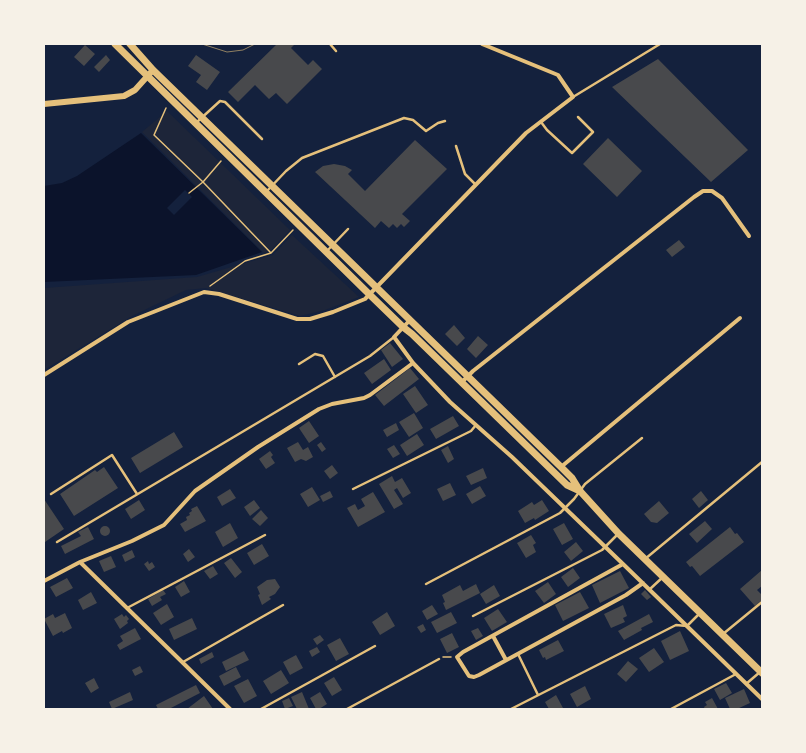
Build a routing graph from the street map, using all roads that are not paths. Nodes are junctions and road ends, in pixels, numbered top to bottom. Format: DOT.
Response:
graph roads {
  1 [pos="115,44"];
  2 [pos="130,44"];
  3 [pos="330,44"];
  4 [pos="482,44"];
  5 [pos="660,44"];
  6 [pos="336,51"];
  7 [pos="151,73"];
  8 [pos="573,97"];
  9 [pos="44,104"];
  10 [pos="578,116"];
  11 [pos="202,117"];
  12 [pos="445,121"];
  13 [pos="541,121"];
  14 [pos="195,124"];
  15 [pos="262,139"];
  16 [pos="456,146"];
  17 [pos="476,184"];
  18 [pos="272,186"];
  19 [pos="265,193"];
  20 [pos="348,229"];
  21 [pos="749,236"];
  22 [pos="333,245"];
  23 [pos="326,252"];
  24 [pos="376,287"];
  25 [pos="369,294"];
  26 [pos="740,318"];
  27 [pos="410,320"];
  28 [pos="403,327"];
  29 [pos="394,337"];
  30 [pos="413,363"];
  31 [pos="299,364"];
  32 [pos="44,376"];
  33 [pos="468,376"];
  34 [pos="335,377"];
  35 [pos="462,382"];
  36 [pos="477,425"];
  37 [pos="642,438"];
  38 [pos="762,462"];
  39 [pos="561,467"];
  40 [pos="352,489"];
  41 [pos="580,491"];
  42 [pos="51,494"];
  43 [pos="137,494"];
  44 [pos="564,509"];
  45 [pos="619,534"];
  46 [pos="265,535"];
  47 [pos="56,542"];
  48 [pos="606,547"];
  49 [pos="645,560"];
  50 [pos="80,562"];
  51 [pos="623,564"];
  52 [pos="44,575"];
  53 [pos="663,577"];
  54 [pos="45,581"];
  55 [pos="643,583"];
  56 [pos="426,584"];
  57 [pos="650,589"];
  58 [pos="762,602"];
  59 [pos="283,605"];
  60 [pos="127,608"];
  61 [pos="700,613"];
  62 [pos="473,616"];
  63 [pos="686,626"];
  64 [pos="722,635"];
  65 [pos="493,636"];
  66 [pos="376,646"];
  67 [pos="518,654"];
  68 [pos="439,659"];
  69 [pos="506,660"];
  70 [pos="182,662"];
  71 [pos="761,672"];
  72 [pos="736,674"];
  73 [pos="746,684"];
  74 [pos="538,695"];
  75 [pos="762,699"];
  76 [pos="230,709"];
  77 [pos="261,709"];
  78 [pos="347,709"];
  79 [pos="511,709"];
  80 [pos="671,709"];
  1 -- 7 [label="main road"];
  2 -- 7 [label="main road"];
  3 -- 6 [label="lane"];
  4 -- 8 [label="street"];
  5 -- 8 [label="lane"];
  7 -- 9 [label="street"];
  7 -- 11 [label="main road"];
  7 -- 14 [label="main road"];
  8 -- 13 [label="street"];
  10 -- 13 [label="lane"];
  11 -- 14 [label="lane"];
  11 -- 15 [label="lane"];
  11 -- 18 [label="main road"];
  12 -- 18 [label="lane"];
  13 -- 17 [label="street"];
  14 -- 19 [label="main road"];
  16 -- 17 [label="lane"];
  17 -- 24 [label="street"];
  18 -- 19 [label="lane"];
  18 -- 22 [label="main road"];
  19 -- 23 [label="main road"];
  20 -- 22 [label="lane"];
  21 -- 33 [label="street"];
  22 -- 23 [label="lane"];
  22 -- 24 [label="main road"];
  23 -- 25 [label="main road"];
  24 -- 25 [label="street"];
  24 -- 27 [label="main road"];
  25 -- 28 [label="main road"];
  25 -- 32 [label="street"];
  26 -- 39 [label="street"];
  27 -- 28 [label="street"];
  27 -- 33 [label="main road"];
  28 -- 29 [label="street"];
  28 -- 35 [label="main road"];
  29 -- 30 [label="street"];
  29 -- 34 [label="lane"];
  30 -- 36 [label="street"];
  30 -- 50 [label="street"];
  31 -- 34 [label="lane"];
  33 -- 35 [label="street"];
  33 -- 39 [label="main road"];
  34 -- 43 [label="lane"];
  35 -- 41 [label="main road"];
  36 -- 40 [label="lane"];
  36 -- 44 [label="street"];
  37 -- 41 [label="lane"];
  38 -- 49 [label="lane"];
  39 -- 41 [label="main road"];
  41 -- 44 [label="lane"];
  41 -- 45 [label="main road"];
  42 -- 43 [label="lane"];
  43 -- 47 [label="lane"];
  44 -- 48 [label="street"];
  44 -- 56 [label="lane"];
  45 -- 48 [label="lane"];
  45 -- 49 [label="main road"];
  46 -- 60 [label="lane"];
  48 -- 51 [label="street"];
  48 -- 62 [label="lane"];
  49 -- 53 [label="main road"];
  50 -- 54 [label="street"];
  50 -- 60 [label="street"];
  51 -- 55 [label="street"];
  51 -- 65 [label="street"];
  52 -- 54 [label="street"];
  53 -- 57 [label="lane"];
  53 -- 61 [label="main road"];
  55 -- 57 [label="street"];
  55 -- 67 [label="street"];
  57 -- 63 [label="street"];
  58 -- 64 [label="lane"];
  59 -- 70 [label="lane"];
  60 -- 70 [label="street"];
  61 -- 63 [label="lane"];
  61 -- 64 [label="main road"];
  63 -- 72 [label="street"];
  63 -- 74 [label="lane"];
  64 -- 71 [label="main road"];
  65 -- 69 [label="street"];
  65 -- 69 [label="street"];
  66 -- 77 [label="lane"];
  67 -- 69 [label="street"];
  67 -- 74 [label="lane"];
  68 -- 78 [label="lane"];
  70 -- 76 [label="street"];
  71 -- 73 [label="lane"];
  72 -- 73 [label="street"];
  72 -- 80 [label="lane"];
  73 -- 75 [label="street"];
  74 -- 79 [label="lane"];
}
